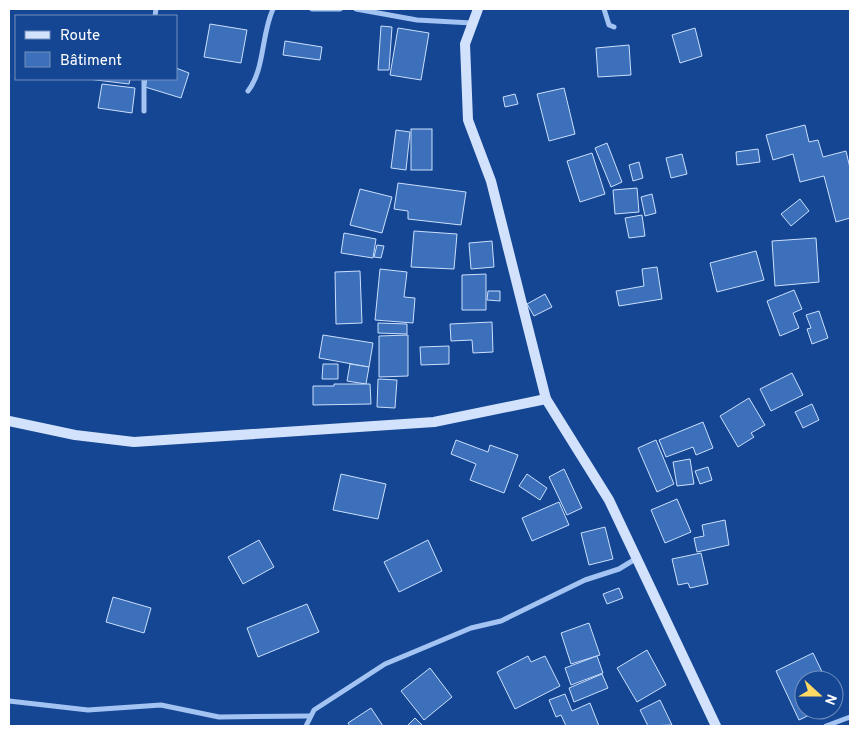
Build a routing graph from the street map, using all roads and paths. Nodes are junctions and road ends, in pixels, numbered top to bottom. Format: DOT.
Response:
graph roads {
  1 [pos="273,9"];
  2 [pos="312,9"];
  3 [pos="340,9"];
  4 [pos="356,9"];
  5 [pos="478,9"];
  6 [pos="604,9"];
  7 [pos="473,23"];
  8 [pos="614,27"];
  9 [pos="144,80"];
  10 [pos="248,91"];
  11 [pos="144,111"];
  12 [pos="546,399"];
  13 [pos="9,421"];
  14 [pos="638,558"];
  15 [pos="9,701"];
  16 [pos="310,716"];
  17 [pos="850,718"];
  18 [pos="306,726"];
  19 [pos="716,726"];
  20 [pos="826,726"];
  1 -- 10 [label="street"];
  2 -- 3 [label="street"];
  4 -- 7 [label="street"];
  5 -- 7 [label="street"];
  6 -- 8 [label="street"];
  7 -- 12 [label="street"];
  9 -- 11 [label="street"];
  12 -- 13 [label="street"];
  12 -- 14 [label="street"];
  14 -- 16 [label="street"];
  14 -- 19 [label="street"];
  15 -- 16 [label="street"];
  16 -- 18 [label="street"];
  17 -- 20 [label="street"];
}
